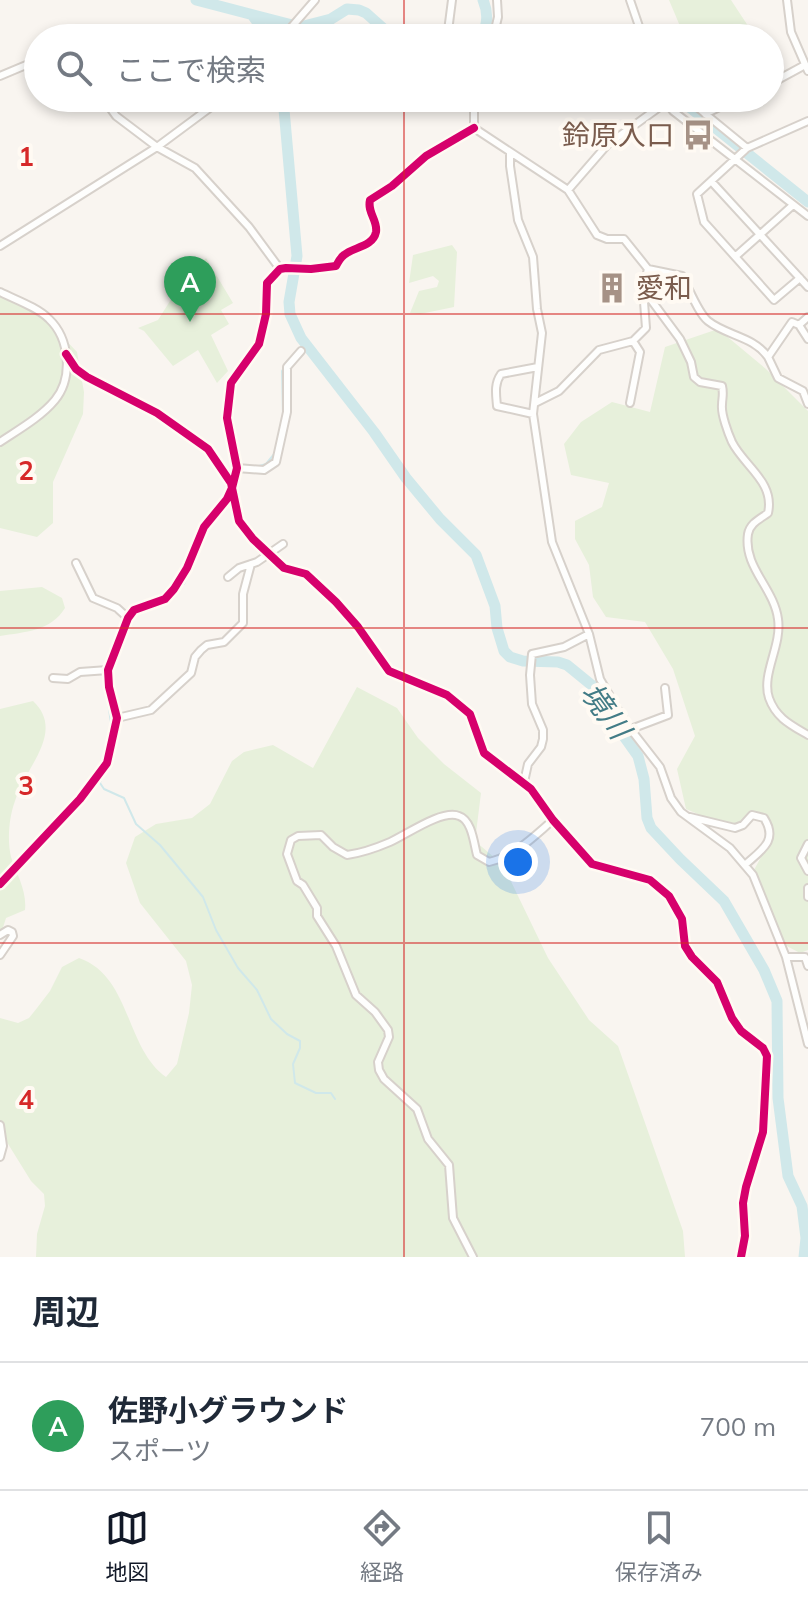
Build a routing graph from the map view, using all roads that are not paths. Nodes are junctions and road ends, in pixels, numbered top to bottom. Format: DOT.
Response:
graph roads {
  1 [pos="315,0"];
  2 [pos="452,0"];
  3 [pos="497,0"];
  4 [pos="630,0"];
  5 [pos="787,0"];
  6 [pos="294,24"];
  7 [pos="449,24"];
  8 [pos="496,24"];
  9 [pos="638,24"];
  10 [pos="24,66"];
  11 [pos="806,68"];
  12 [pos="0,76"];
  13 [pos="784,78"];
  14 [pos="113,112"];
  15 [pos="204,112"];
  16 [pos="474,112"];
  17 [pos="649,112"];
  18 [pos="682,112"];
  19 [pos="703,112"];
  20 [pos="709,112"];
  21 [pos="705,114"];
  22 [pos="808,121"];
  23 [pos="474,128"];
  24 [pos="157,147"];
  25 [pos="510,152"];
  26 [pos="742,153"];
  27 [pos="711,181"];
  28 [pos="568,190"];
  29 [pos="793,205"];
  30 [pos="808,216"];
  31 [pos="760,233"];
  32 [pos="0,246"];
  33 [pos="736,256"];
  34 [pos="283,268"];
  35 [pos="648,269"];
  36 [pos="800,278"];
  37 [pos="808,287"];
  38 [pos="643,289"];
  39 [pos="0,292"];
  40 [pos="808,317"];
  41 [pos="799,325"];
  42 [pos="808,339"];
  43 [pos="633,341"];
  44 [pos="301,351"];
  45 [pos="66,354"];
  46 [pos="768,357"];
  47 [pos="538,367"];
  48 [pos="535,403"];
  49 [pos="630,403"];
  50 [pos="808,404"];
  51 [pos="533,414"];
  52 [pos="0,442"];
  53 [pos="237,468"];
  54 [pos="232,488"];
  55 [pos="283,544"];
  56 [pos="269,553"];
  57 [pos="76,563"];
  58 [pos="251,564"];
  59 [pos="228,577"];
  60 [pos="126,617"];
  61 [pos="589,634"];
  62 [pos="105,670"];
  63 [pos="53,678"];
  64 [pos="665,688"];
  65 [pos="117,718"];
  66 [pos="631,729"];
  67 [pos="808,735"];
  68 [pos="524,782"];
  69 [pos="687,816"];
  70 [pos="553,820"];
  71 [pos="808,844"];
  72 [pos="746,864"];
  73 [pos="808,871"];
  74 [pos="0,884"];
  75 [pos="808,888"];
  76 [pos="808,897"];
  77 [pos="0,935"];
  78 [pos="0,955"];
  79 [pos="786,957"];
  80 [pos="808,966"];
  81 [pos="799,1002"];
  82 [pos="808,1007"];
  83 [pos="808,1044"];
  84 [pos="0,1125"];
  85 [pos="0,1157"];
  86 [pos="473,1257"];
  87 [pos="741,1257"];
  1 -- 6 [label="street"];
  2 -- 7 [label="street"];
  3 -- 8 [label="street"];
  4 -- 9 [label="street"];
  5 -- 11 [label="street"];
  10 -- 12 [label="street"];
  11 -- 13 [label="street"];
  14 -- 24 [label="street"];
  15 -- 24 [label="street"];
  16 -- 23 [label="street"];
  17 -- 28 [label="street"];
  18 -- 26 [label="street"];
  19 -- 21 [label="street"];
  20 -- 21 [label="street"];
  21 -- 26 [label="street"];
  22 -- 26 [label="street"];
  23 -- 25 [label="street"];
  23 -- 34 [label="street"];
  24 -- 32 [label="street"];
  24 -- 34 [label="street"];
  25 -- 28 [label="street"];
  25 -- 47 [label="street"];
  26 -- 27 [label="street"];
  26 -- 29 [label="street"];
  27 -- 31 [label="street"];
  27 -- 33 [label="street"];
  28 -- 35 [label="street"];
  29 -- 30 [label="street"];
  29 -- 31 [label="street"];
  31 -- 33 [label="street"];
  31 -- 36 [label="street"];
  33 -- 36 [label="street"];
  34 -- 53 [label="street"];
  35 -- 38 [label="street"];
  35 -- 46 [label="street"];
  36 -- 37 [label="street"];
  38 -- 43 [label="street"];
  38 -- 67 [label="street"];
  39 -- 45 [label="street"];
  40 -- 41 [label="street"];
  41 -- 42 [label="street"];
  41 -- 46 [label="street"];
  43 -- 48 [label="street"];
  43 -- 49 [label="street"];
  44 -- 53 [label="street"];
  45 -- 52 [label="street"];
  45 -- 54 [label="street"];
  46 -- 50 [label="street"];
  47 -- 48 [label="street"];
  47 -- 51 [label="street"];
  48 -- 51 [label="street"];
  51 -- 61 [label="street"];
  53 -- 54 [label="street"];
  54 -- 56 [label="street"];
  54 -- 60 [label="street"];
  55 -- 56 [label="street"];
  56 -- 58 [label="street"];
  56 -- 68 [label="street"];
  57 -- 60 [label="street"];
  58 -- 59 [label="street"];
  58 -- 65 [label="street"];
  60 -- 62 [label="street"];
  61 -- 66 [label="street"];
  61 -- 68 [label="street"];
  62 -- 63 [label="street"];
  62 -- 65 [label="street"];
  64 -- 66 [label="street"];
  65 -- 74 [label="street"];
  66 -- 69 [label="street"];
  68 -- 70 [label="street"];
  69 -- 72 [label="street"];
  69 -- 72 [label="street"];
  70 -- 86 [label="street"];
  70 -- 87 [label="street"];
  71 -- 73 [label="street"];
  72 -- 79 [label="street"];
  75 -- 76 [label="street"];
  77 -- 78 [label="street"];
  79 -- 80 [label="street"];
  79 -- 81 [label="street"];
  81 -- 82 [label="street"];
  81 -- 83 [label="street"];
  84 -- 85 [label="street"];
}
